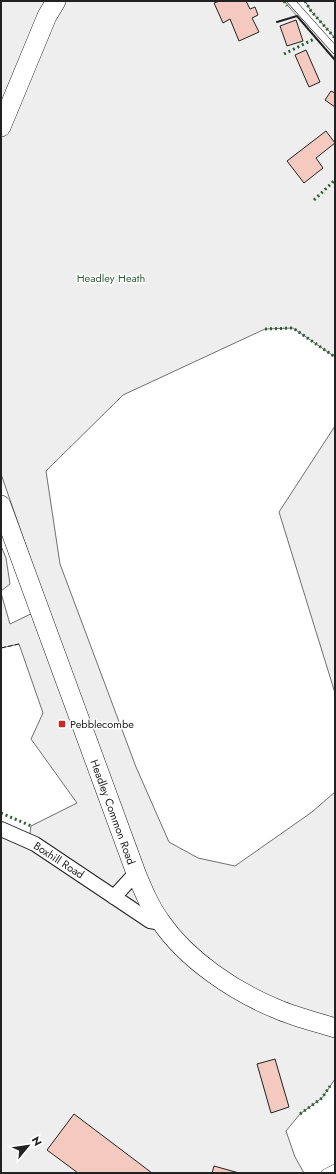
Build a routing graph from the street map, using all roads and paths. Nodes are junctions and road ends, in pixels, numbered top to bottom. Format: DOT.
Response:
graph roads {
  1 [pos="56,1"];
  2 [pos="291,1"];
  3 [pos="335,50"];
  4 [pos="1,127"];
  5 [pos="1,505"];
  6 [pos="1,829"];
  7 [pos="136,873"];
  8 [pos="114,897"];
  9 [pos="162,923"];
  10 [pos="335,1028"];
  11 [pos="335,1168"];
  12 [pos="325,1173"];
  1 -- 4 [label="main road"];
  2 -- 3 [label="lane"];
  5 -- 7 [label="main road, Headley Common Road"];
  6 -- 8 [label="street, Boxhill Road"];
  7 -- 8 [label="street"];
  7 -- 9 [label="main road, Headley Common Road"];
  8 -- 9 [label="street, Boxhill Road"];
  9 -- 10 [label="main road, Headley Common Road"];
  11 -- 12 [label="lane"];
}
